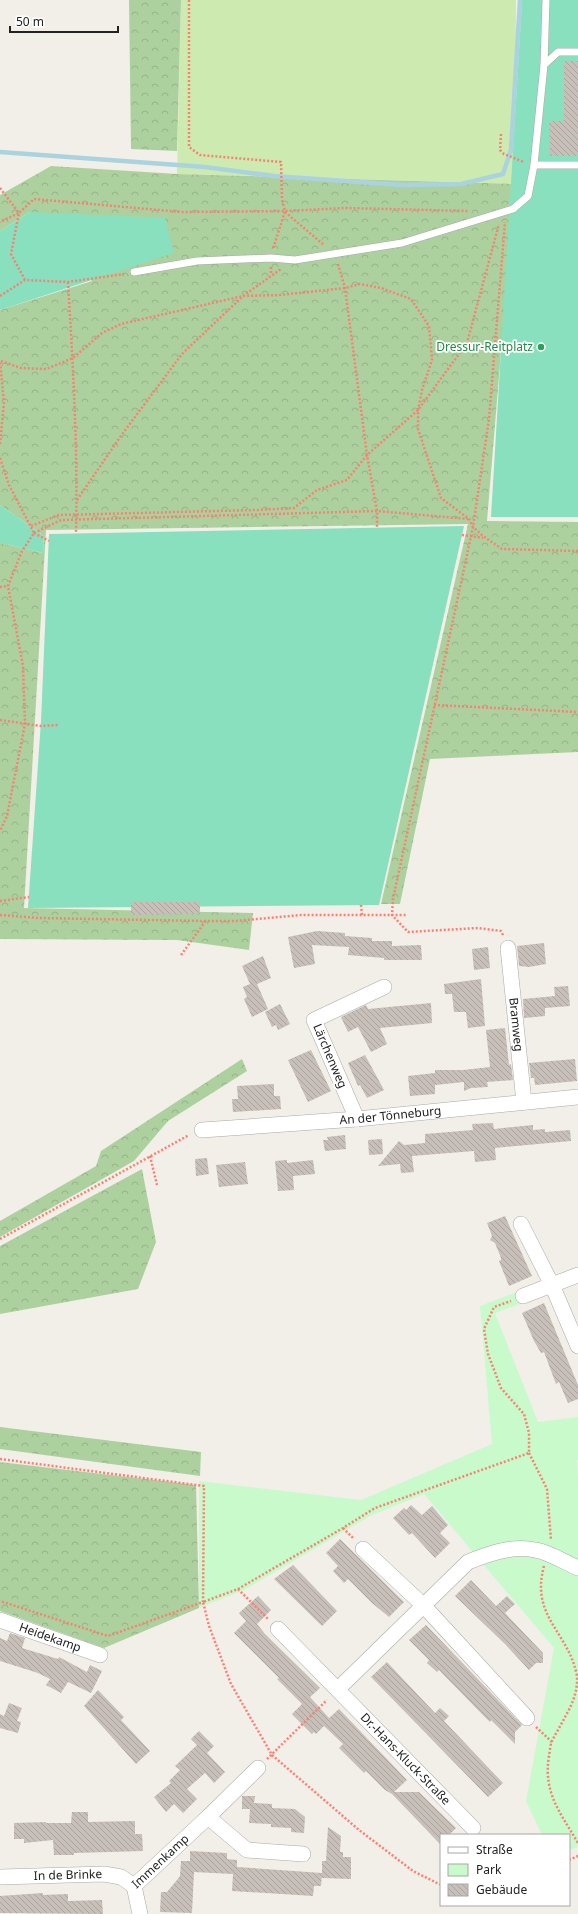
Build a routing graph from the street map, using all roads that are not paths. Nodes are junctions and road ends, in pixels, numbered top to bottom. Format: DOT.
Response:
graph roads {
  1 [pos="546,0"];
  2 [pos="578,52"];
  3 [pos="544,65"];
  4 [pos="534,165"];
  5 [pos="578,165"];
  6 [pos="134,272"];
  7 [pos="508,948"];
  8 [pos="384,987"];
  9 [pos="578,1097"];
  10 [pos="524,1102"];
  11 [pos="357,1119"];
  12 [pos="202,1130"];
  13 [pos="521,1224"];
  14 [pos="578,1275"];
  15 [pos="552,1285"];
  16 [pos="523,1296"];
  17 [pos="578,1346"];
  18 [pos="363,1549"];
  19 [pos="578,1568"];
  20 [pos="423,1605"];
  21 [pos="0,1620"];
  22 [pos="278,1629"];
  23 [pos="100,1655"];
  24 [pos="338,1690"];
  25 [pos="527,1718"];
  26 [pos="258,1768"];
  27 [pos="208,1817"];
  28 [pos="473,1828"];
  29 [pos="303,1854"];
  30 [pos="0,1877"];
  31 [pos="134,1886"];
  32 [pos="140,1914"];
  1 -- 3 [label="lane"];
  2 -- 3 [label="lane"];
  3 -- 4 [label="lane"];
  4 -- 5 [label="lane"];
  4 -- 6 [label="lane"];
  7 -- 10 [label="street, Bramweg"];
  8 -- 11 [label="street, Lärchenweg"];
  9 -- 10 [label="street, An der Tönneburg"];
  10 -- 11 [label="street, An der Tönneburg"];
  11 -- 12 [label="street, An der Tönneburg"];
  13 -- 15 [label="street"];
  14 -- 15 [label="street"];
  15 -- 16 [label="street"];
  15 -- 17 [label="street"];
  18 -- 20 [label="street"];
  19 -- 20 [label="street"];
  20 -- 24 [label="street"];
  20 -- 25 [label="street"];
  21 -- 23 [label="street, Heidekamp"];
  22 -- 24 [label="street, Dr.-Hans-Kluck-Straße"];
  24 -- 28 [label="street, Dr.-Hans-Kluck-Straße"];
  26 -- 27 [label="street, Immenkamp"];
  27 -- 29 [label="street"];
  27 -- 31 [label="street, Immenkamp"];
  30 -- 31 [label="street, In de Brinke"];
  31 -- 32 [label="street, Immenkamp"];
}
